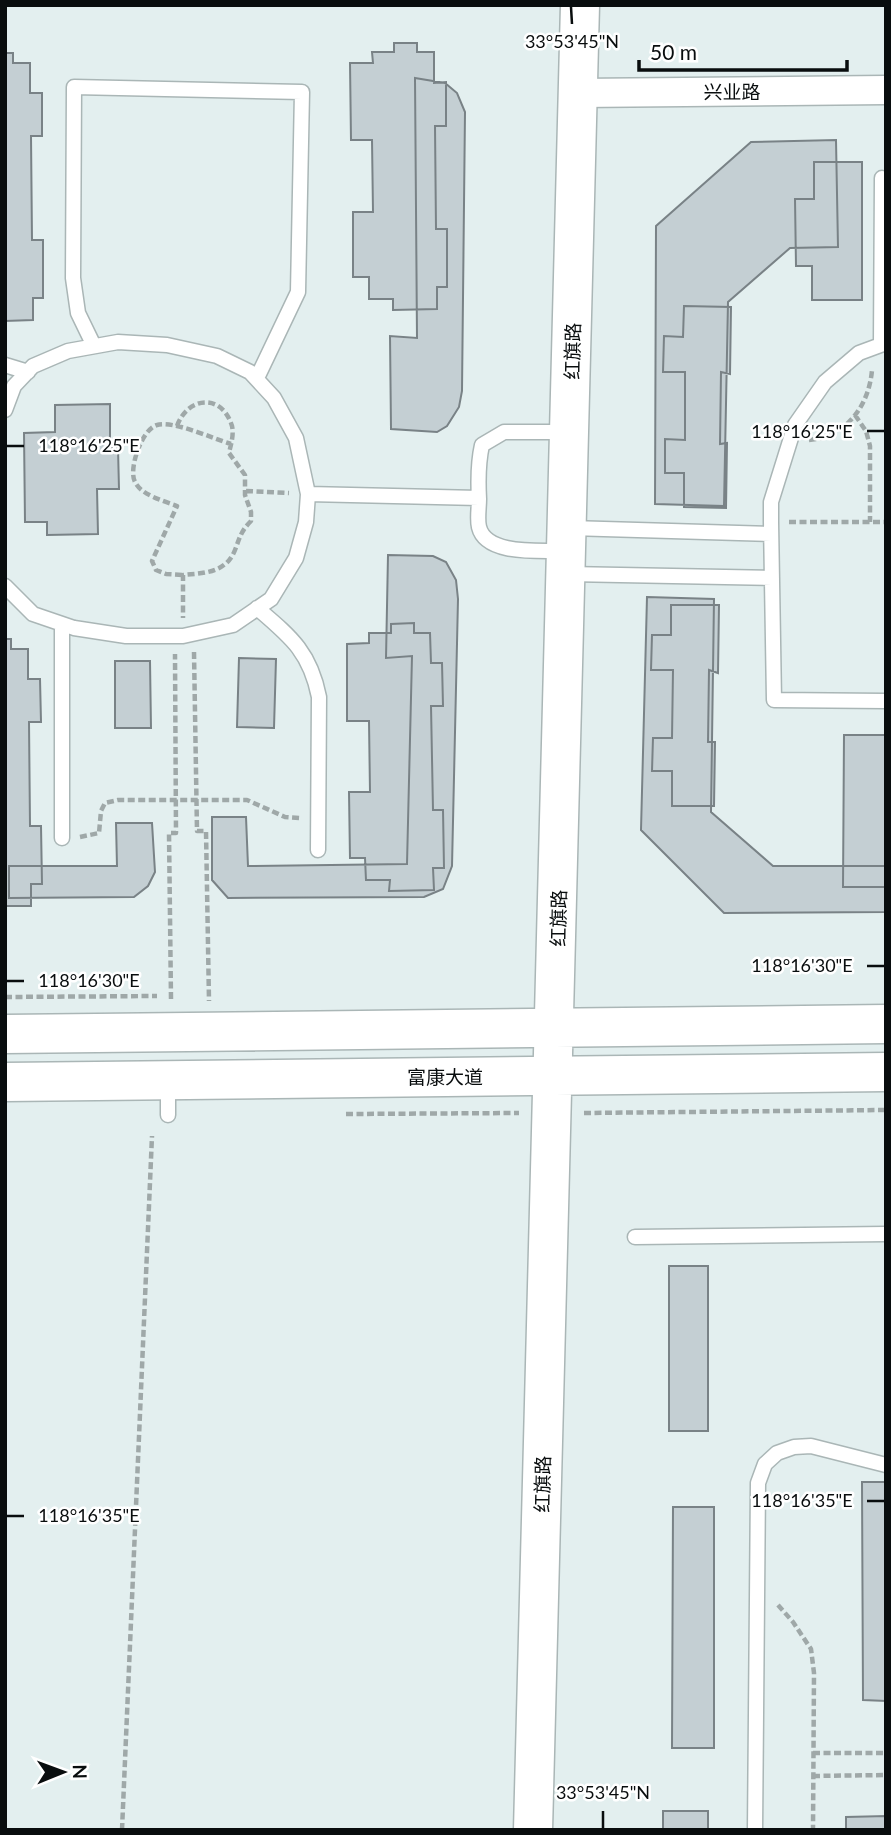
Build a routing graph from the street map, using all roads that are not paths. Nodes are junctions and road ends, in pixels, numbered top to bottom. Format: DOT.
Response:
graph roads {
  1 [pos="580,5"];
  2 [pos="886,90"];
  3 [pos="579,93"];
  4 [pos="882,178"];
  5 [pos="880,345"];
  6 [pos="94,346"];
  7 [pos="5,365"];
  8 [pos="27,372"];
  9 [pos="257,379"];
  10 [pos="5,410"];
  11 [pos="570,432"];
  12 [pos="308,494"];
  13 [pos="479,498"];
  14 [pos="771,528"];
  15 [pos="567,551"];
  16 [pos="772,578"];
  17 [pos="5,586"];
  18 [pos="11,601"];
  19 [pos="257,608"];
  20 [pos="62,624"];
  21 [pos="886,701"];
  22 [pos="62,838"];
  23 [pos="318,850"];
  24 [pos="886,1024"];
  25 [pos="555,1028"];
  26 [pos="5,1034"];
  27 [pos="886,1072"];
  28 [pos="553,1075"];
  29 [pos="5,1082"];
  30 [pos="886,1234"];
  31 [pos="635,1237"];
  32 [pos="886,1465"];
  33 [pos="533,1830"];
  34 [pos="755,1830"];
  1 -- 3 [label="street, 红旗路"];
  2 -- 3 [label="street, 兴业路"];
  3 -- 11 [label="street, 红旗路"];
  4 -- 5 [label="lane"];
  5 -- 14 [label="lane"];
  6 -- 8 [label="lane"];
  6 -- 9 [label="lane"];
  6 -- 9 [label="lane"];
  7 -- 8 [label="lane"];
  8 -- 10 [label="lane"];
  9 -- 12 [label="lane"];
  11 -- 13 [label="lane"];
  11 -- 15 [label="street, 红旗路"];
  12 -- 13 [label="lane"];
  12 -- 19 [label="lane"];
  13 -- 15 [label="lane"];
  14 -- 15 [label="lane"];
  14 -- 16 [label="lane"];
  15 -- 16 [label="lane"];
  15 -- 25 [label="street, 红旗路"];
  16 -- 21 [label="lane"];
  17 -- 18 [label="lane"];
  18 -- 20 [label="lane"];
  19 -- 20 [label="lane"];
  19 -- 23 [label="lane"];
  20 -- 22 [label="lane"];
  24 -- 25 [label="street"];
  25 -- 26 [label="street"];
  25 -- 28 [label="street, 红旗路"];
  27 -- 28 [label="street, 富康大道"];
  28 -- 29 [label="street, 富康大道"];
  28 -- 33 [label="street, 红旗路"];
  30 -- 31 [label="lane"];
  32 -- 34 [label="lane"];
}
